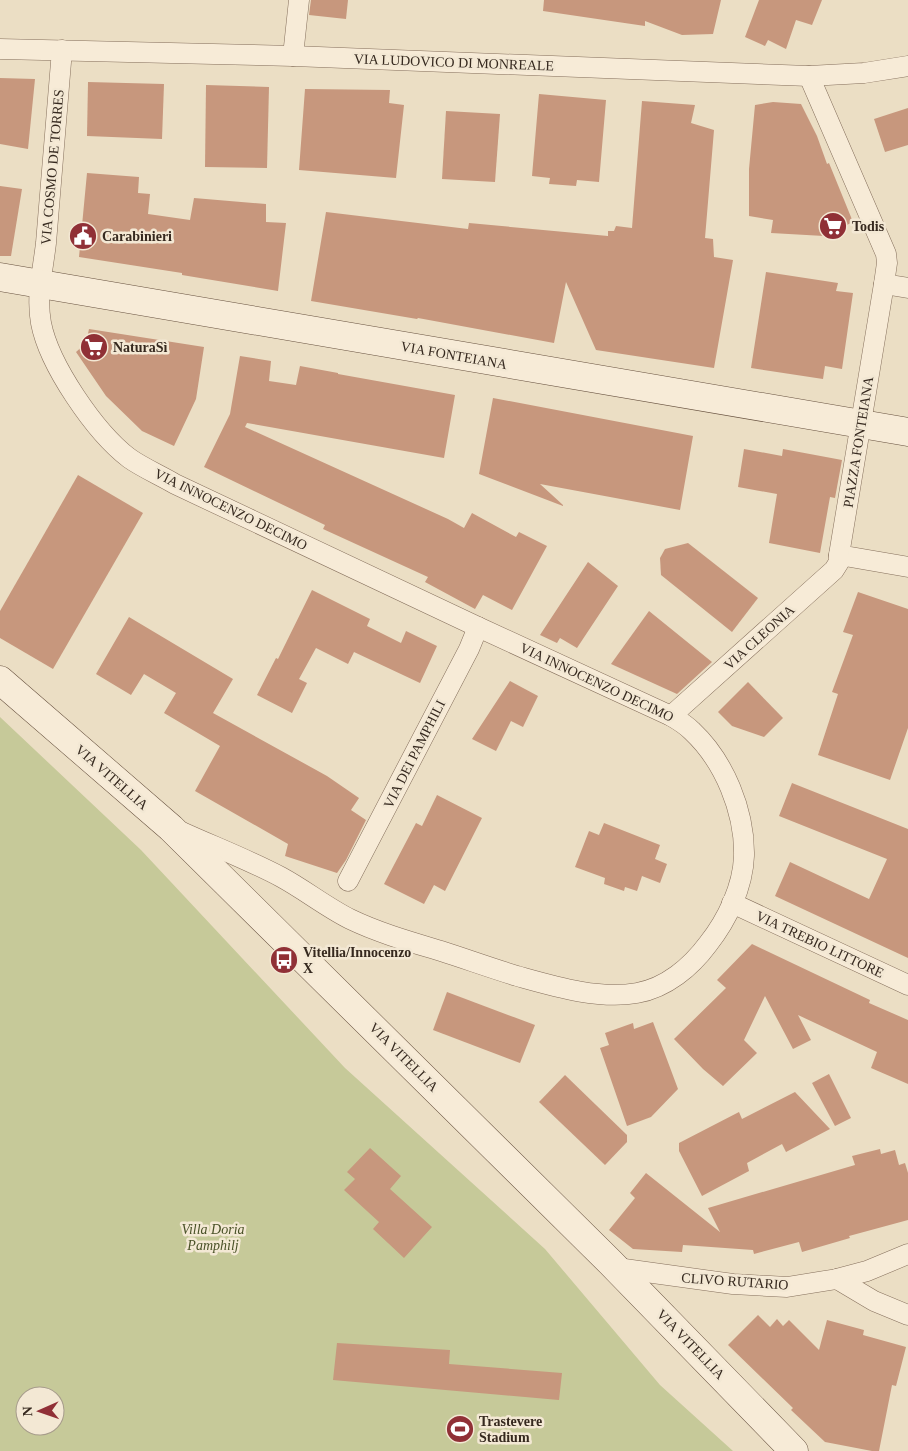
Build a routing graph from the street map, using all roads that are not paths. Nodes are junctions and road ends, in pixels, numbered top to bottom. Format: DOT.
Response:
graph roads {
  1 [pos="300,0"];
  2 [pos="0,49"];
  3 [pos="62,50"];
  4 [pos="293,56"];
  5 [pos="908,66"];
  6 [pos="809,76"];
  7 [pos="0,277"];
  8 [pos="41,284"];
  9 [pos="884,284"];
  10 [pos="908,288"];
  11 [pos="861,425"];
  12 [pos="908,432"];
  13 [pos="839,555"];
  14 [pos="908,567"];
  15 [pos="478,627"];
  16 [pos="0,680"];
  17 [pos="672,716"];
  18 [pos="171,828"];
  19 [pos="348,881"];
  20 [pos="732,903"];
  21 [pos="908,985"];
  22 [pos="908,1254"];
  23 [pos="617,1268"];
  24 [pos="836,1279"];
  25 [pos="908,1315"];
  26 [pos="794,1451"];
  1 -- 4 [label="street"];
  2 -- 3 [label="street, VIA LUDOVICO DI MONREALE"];
  3 -- 4 [label="street, VIA LUDOVICO DI MONREALE"];
  3 -- 8 [label="street, VIA COSMO DE TORRES"];
  4 -- 6 [label="street, VIA LUDOVICO DI MONREALE"];
  5 -- 6 [label="street, VIA LUDOVICO DI MONREALE"];
  6 -- 9 [label="street, PIAZZA FONTEIANA"];
  7 -- 8 [label="street, VIA FONTEIANA"];
  8 -- 11 [label="street, VIA FONTEIANA"];
  8 -- 15 [label="street, VIA INNOCENZO DECIMO"];
  9 -- 10 [label="street"];
  9 -- 11 [label="street, PIAZZA FONTEIANA"];
  11 -- 12 [label="street, VIA FONTEIANA"];
  11 -- 13 [label="street, PIAZZA FONTEIANA"];
  13 -- 14 [label="street"];
  13 -- 17 [label="street, VIA CLEONIA"];
  15 -- 17 [label="street, VIA INNOCENZO DECIMO"];
  15 -- 19 [label="street, VIA DEI PAMPHILI"];
  16 -- 18 [label="street, VIA VITELLIA"];
  17 -- 20 [label="street, VIA INNOCENZO DECIMO"];
  18 -- 20 [label="street, VIA INNOCENZO DECIMO"];
  18 -- 23 [label="street, VIA VITELLIA"];
  20 -- 21 [label="street, VIA TREBIO LITTORE"];
  22 -- 24 [label="street, CLIVO RUTARIO"];
  23 -- 24 [label="street, CLIVO RUTARIO"];
  23 -- 26 [label="street, VIA VITELLIA"];
  24 -- 25 [label="street"];
}
